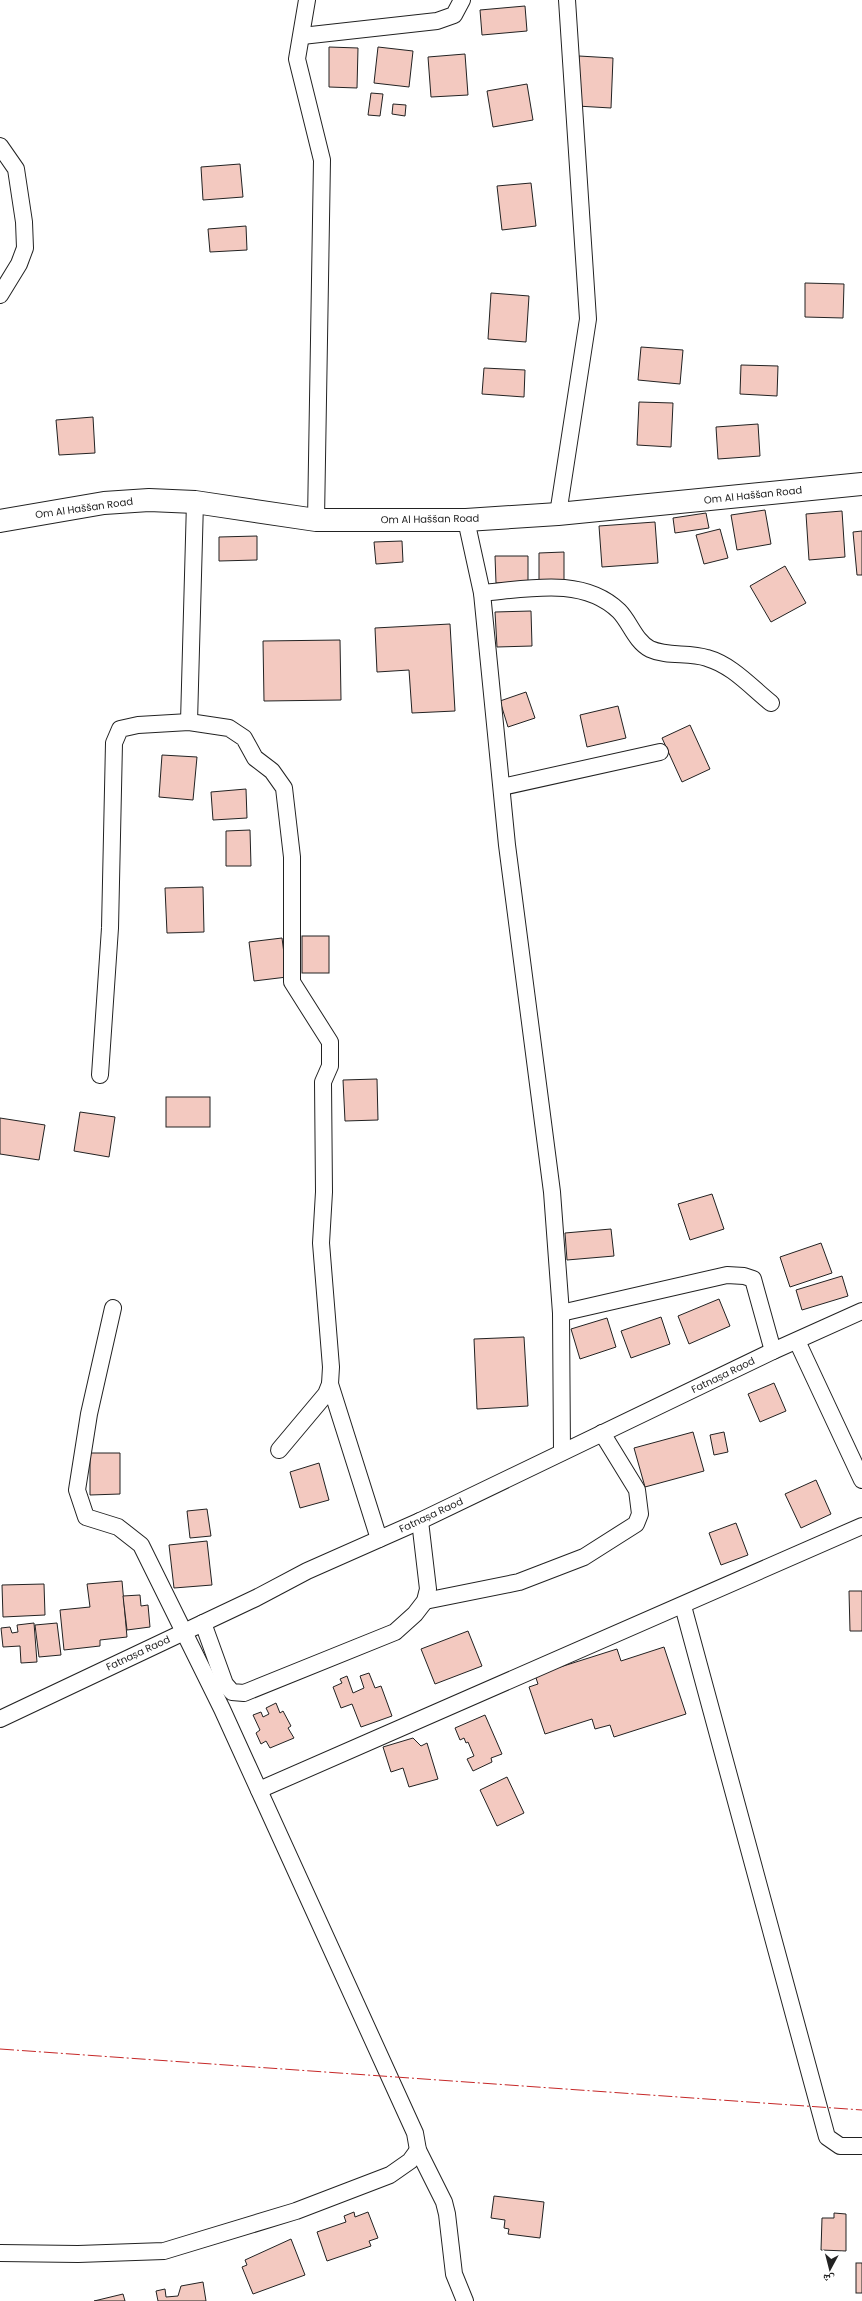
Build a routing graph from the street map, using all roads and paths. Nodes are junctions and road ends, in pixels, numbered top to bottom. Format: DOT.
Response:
graph roads {
  1 [pos="306,0"];
  2 [pos="462,0"];
  3 [pos="567,0"];
  4 [pos="302,36"];
  5 [pos="0,146"];
  6 [pos="0,295"];
  7 [pos="862,484"];
  8 [pos="195,502"];
  9 [pos="558,514"];
  10 [pos="316,520"];
  11 [pos="466,520"];
  12 [pos="0,521"];
  13 [pos="482,592"];
  14 [pos="771,703"];
  15 [pos="189,722"];
  16 [pos="660,752"];
  17 [pos="502,787"];
  18 [pos="100,1075"];
  19 [pos="113,1308"];
  20 [pos="862,1311"];
  21 [pos="561,1313"];
  22 [pos="797,1341"];
  23 [pos="772,1351"];
  24 [pos="330,1384"];
  25 [pos="602,1433"];
  26 [pos="279,1450"];
  27 [pos="562,1452"];
  28 [pos="862,1480"];
  29 [pos="420,1521"];
  30 [pos="862,1526"];
  31 [pos="379,1539"];
  32 [pos="425,1601"];
  33 [pos="683,1606"];
  34 [pos="203,1623"];
  35 [pos="184,1631"];
  36 [pos="0,1719"];
  37 [pos="259,1790"];
  38 [pos="862,2146"];
  39 [pos="418,2150"];
  40 [pos="0,2253"];
  41 [pos="465,2301"];
  1 -- 4 [label="street"];
  2 -- 4 [label="street"];
  3 -- 9 [label="street"];
  4 -- 10 [label="street"];
  5 -- 6 [label="street"];
  7 -- 9 [label="street, Om Al Haššan Road"];
  8 -- 10 [label="street, Om Al Haššan Road"];
  8 -- 12 [label="street, Om Al Haššan Road"];
  8 -- 15 [label="street"];
  9 -- 11 [label="street, Om Al Haššan Road"];
  10 -- 11 [label="street, Om Al Haššan Road"];
  11 -- 13 [label="street"];
  13 -- 14 [label="street"];
  13 -- 17 [label="street"];
  15 -- 18 [label="street"];
  15 -- 24 [label="street"];
  16 -- 17 [label="street"];
  17 -- 21 [label="street"];
  19 -- 35 [label="street"];
  20 -- 22 [label="street, Fatnaṣa Raod"];
  21 -- 23 [label="street"];
  21 -- 27 [label="street"];
  22 -- 23 [label="street, Fatnaṣa Raod"];
  22 -- 28 [label="street"];
  23 -- 25 [label="street, Fatnaṣa Raod"];
  24 -- 26 [label="street"];
  24 -- 31 [label="street"];
  25 -- 27 [label="street, Fatnaṣa Raod"];
  25 -- 32 [label="street"];
  27 -- 29 [label="street, Fatnaṣa Raod"];
  29 -- 31 [label="street, Fatnaṣa Raod"];
  29 -- 32 [label="street"];
  30 -- 33 [label="street"];
  31 -- 34 [label="street, Fatnaṣa Raod"];
  32 -- 34 [label="street"];
  33 -- 37 [label="street"];
  33 -- 38 [label="street"];
  34 -- 35 [label="street, Fatnaṣa Raod"];
  35 -- 36 [label="street, Fatnaṣa Raod"];
  35 -- 37 [label="street"];
  37 -- 39 [label="street"];
  39 -- 40 [label="street"];
  39 -- 41 [label="street"];
}
